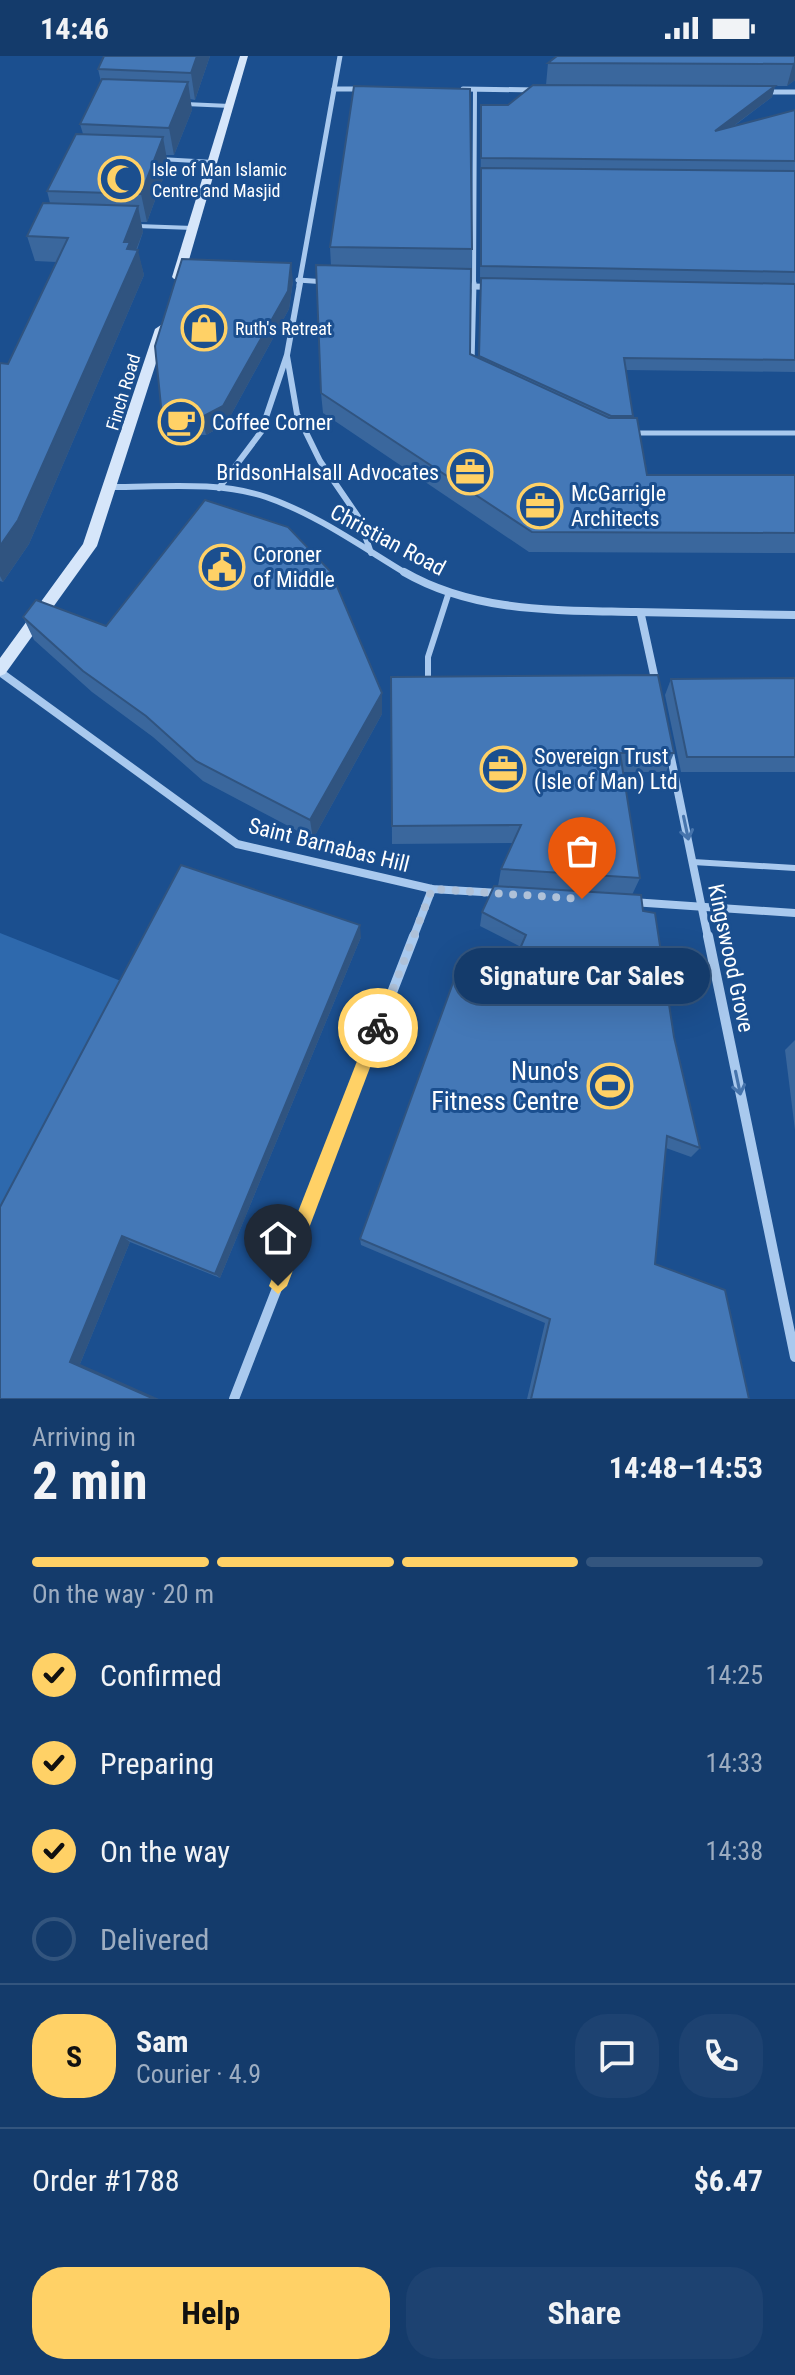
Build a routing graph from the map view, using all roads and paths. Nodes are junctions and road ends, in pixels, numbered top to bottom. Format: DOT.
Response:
graph roads {
  1 [pos="244,56"];
  2 [pos="340,56"];
  3 [pos="334,89"];
  4 [pos="372,89"];
  5 [pos="460,89"];
  6 [pos="475,89"];
  7 [pos="550,90"];
  8 [pos="749,91"];
  9 [pos="795,92"];
  10 [pos="176,104"];
  11 [pos="230,106"];
  12 [pos="158,159"];
  13 [pos="213,162"];
  14 [pos="125,226"];
  15 [pos="193,228"];
  16 [pos="298,280"];
  17 [pos="330,282"];
  18 [pos="456,286"];
  19 [pos="472,286"];
  20 [pos="503,287"];
  21 [pos="174,289"];
  22 [pos="164,319"];
  23 [pos="287,355"];
  24 [pos="473,371"];
  25 [pos="623,433"];
  26 [pos="795,433"];
  27 [pos="112,487"];
  28 [pos="219,488"];
  29 [pos="371,553"];
  30 [pos="449,592"];
  31 [pos="641,615"];
  32 [pos="795,615"];
  33 [pos="0,671"];
  34 [pos="428,679"];
  35 [pos="659,700"];
  36 [pos="665,730"];
  37 [pos="693,862"];
  38 [pos="795,868"];
  39 [pos="432,889"];
  40 [pos="511,894"];
  41 [pos="623,902"];
  42 [pos="703,907"];
  43 [pos="795,913"];
  44 [pos="790,1309"];
  45 [pos="795,1357"];
  46 [pos="234,1399"];
  1 -- 11 [label="main road"];
  2 -- 3 [label="street"];
  3 -- 4 [label="street"];
  3 -- 16 [label="street"];
  5 -- 6 [label="street"];
  6 -- 7 [label="street"];
  6 -- 19 [label="lane"];
  8 -- 9 [label="street"];
  10 -- 11 [label="lane"];
  11 -- 13 [label="main road"];
  12 -- 13 [label="lane"];
  13 -- 15 [label="main road"];
  14 -- 15 [label="lane"];
  15 -- 21 [label="main road"];
  16 -- 17 [label="street"];
  16 -- 23 [label="street"];
  18 -- 19 [label="street"];
  19 -- 20 [label="street"];
  19 -- 24 [label="lane"];
  22 -- 27 [label="main road, Finch Road"];
  23 -- 28 [label="street"];
  23 -- 29 [label="street"];
  25 -- 26 [label="lane"];
  27 -- 28 [label="street, Christian Road"];
  27 -- 33 [label="main road, Finch Road"];
  28 -- 29 [label="street, Christian Road"];
  29 -- 30 [label="street, Christian Road"];
  30 -- 31 [label="street, Christian Road"];
  30 -- 34 [label="lane"];
  31 -- 32 [label="street, Christian Road"];
  31 -- 35 [label="street"];
  33 -- 39 [label="street, Saint Barnabas Hill"];
  36 -- 37 [label="street, Kingswood Grove, one-way"];
  37 -- 38 [label="lane"];
  37 -- 42 [label="street, Kingswood Grove"];
  39 -- 40 [label="street, Saint Barnabas Hill"];
  39 -- 46 [label="street"];
  41 -- 42 [label="street"];
  42 -- 43 [label="street"];
  42 -- 44 [label="street, Kingswood Grove, one-way"];
  44 -- 45 [label="street, Kingswood Grove"];
}
